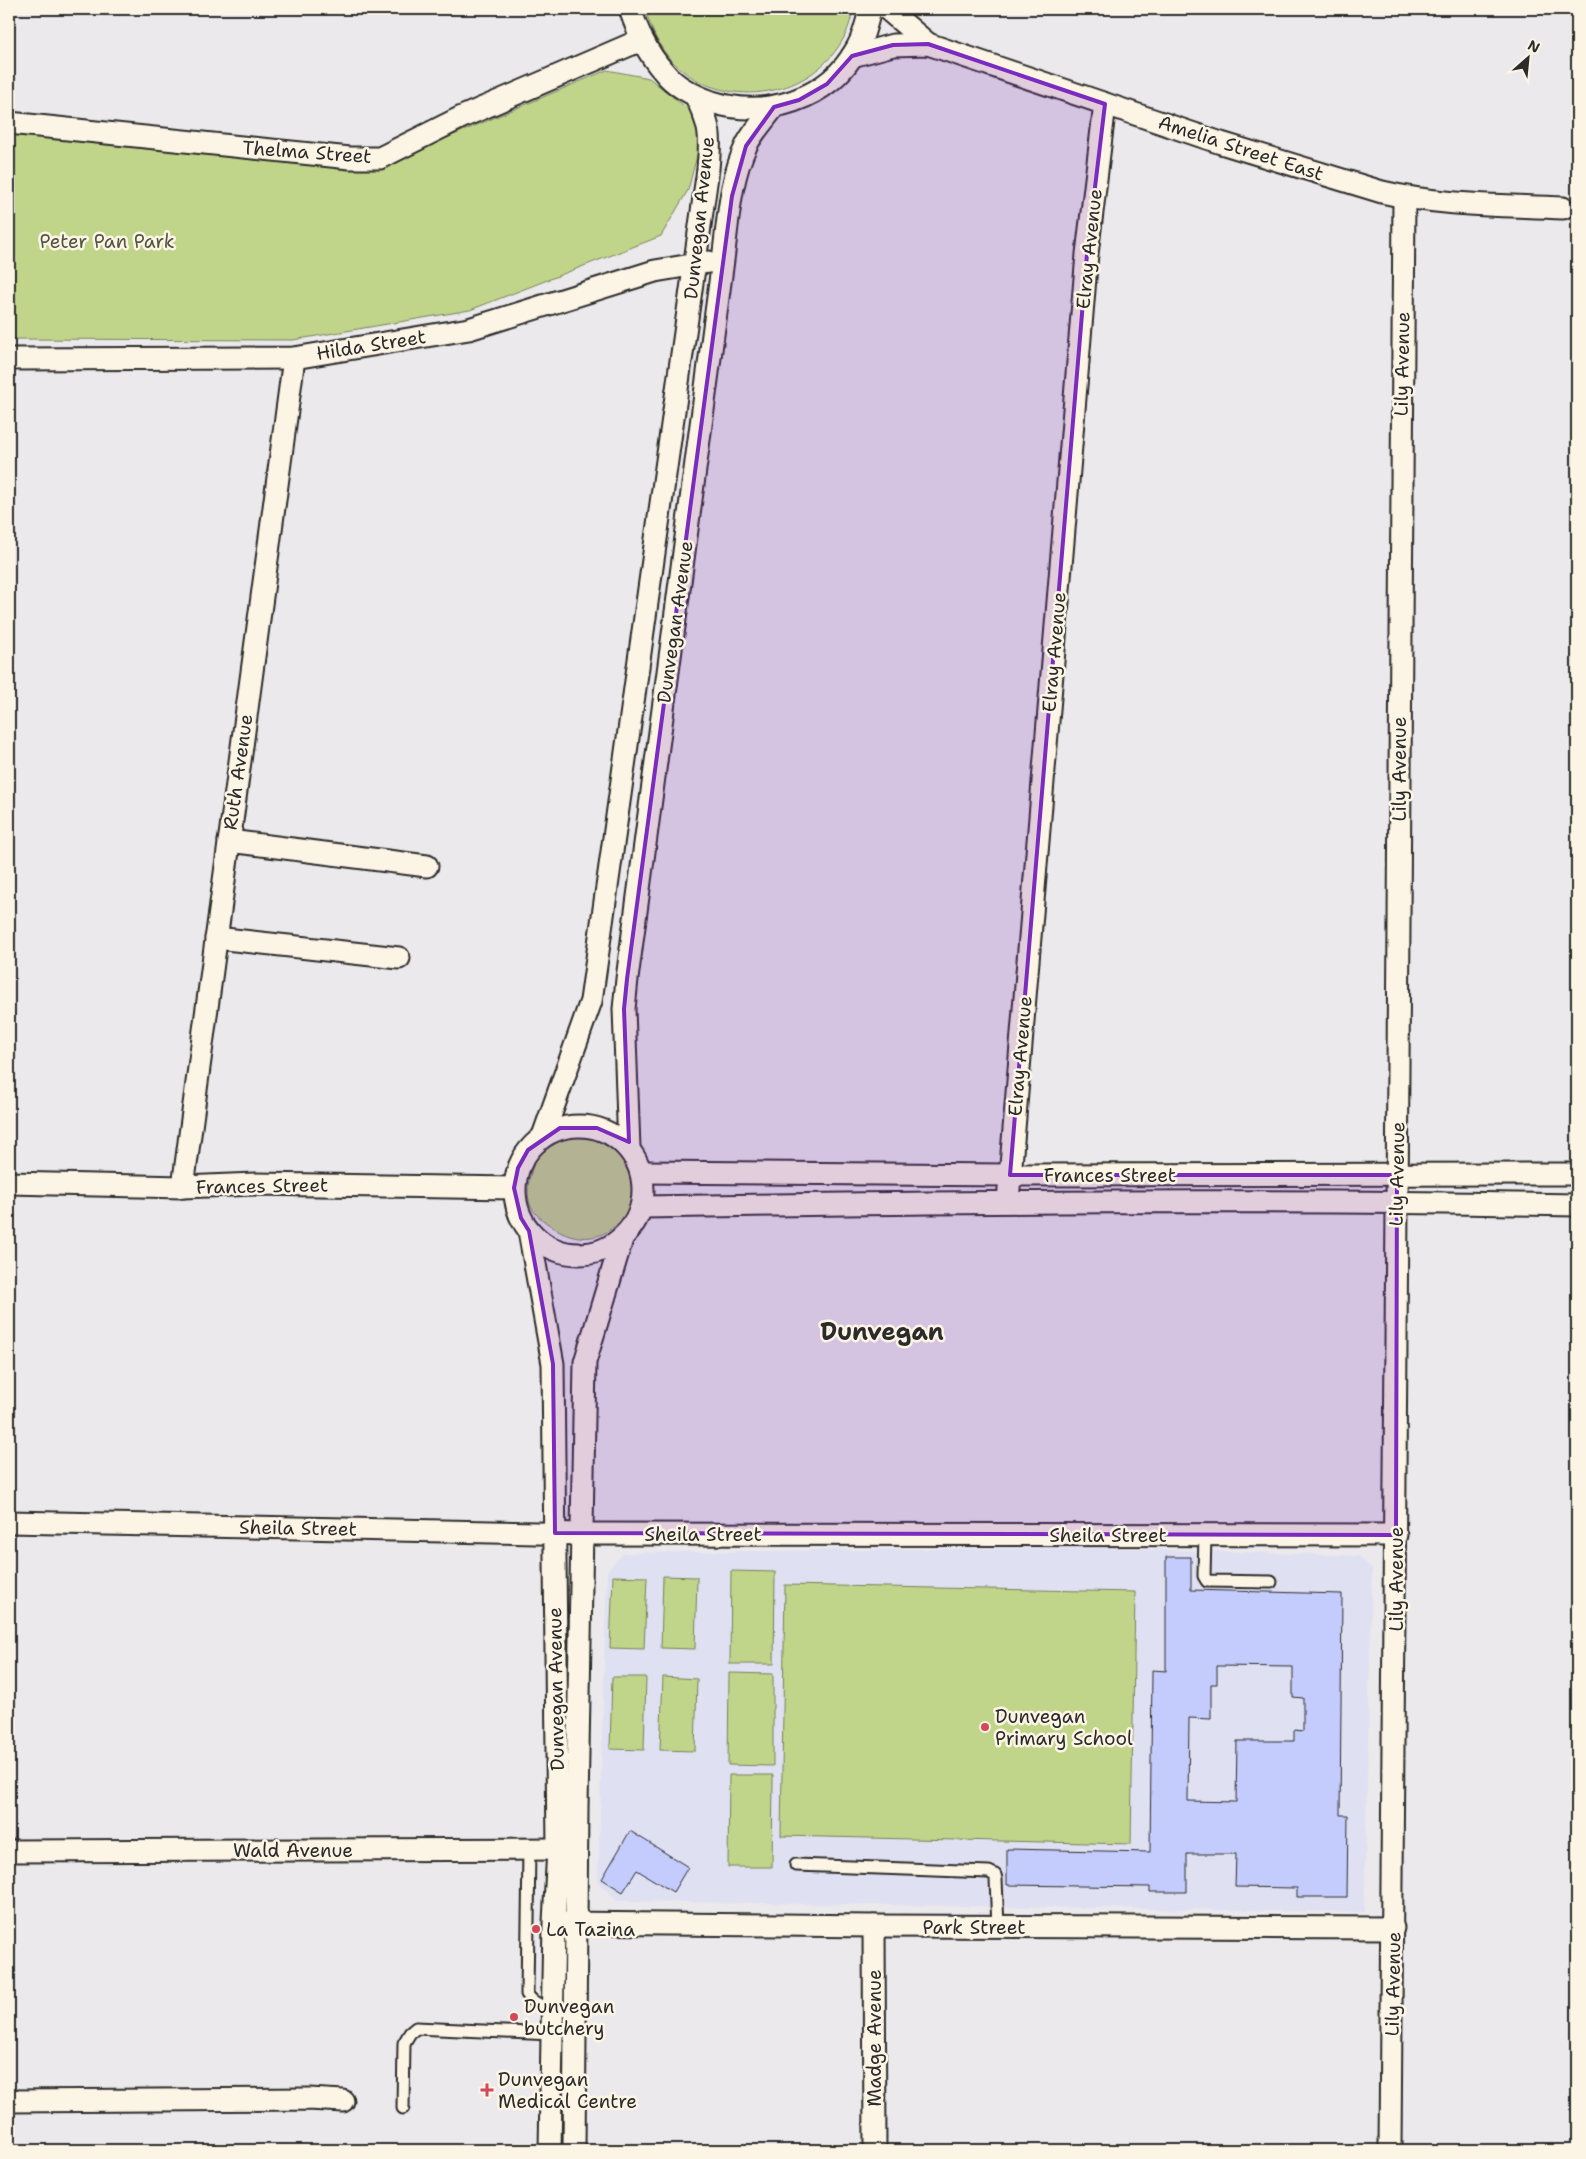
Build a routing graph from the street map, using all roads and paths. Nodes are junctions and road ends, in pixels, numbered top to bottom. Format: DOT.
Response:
graph roads {
  1 [pos="630,9"];
  2 [pos="870,9"];
  3 [pos="887,9"];
  4 [pos="641,40"];
  5 [pos="928,44"];
  6 [pos="852,56"];
  7 [pos="696,96"];
  8 [pos="1104,104"];
  9 [pos="774,107"];
  10 [pos="9,123"];
  11 [pos="1404,197"];
  12 [pos="1563,208"];
  13 [pos="723,260"];
  14 [pos="696,263"];
  15 [pos="294,358"];
  16 [pos="9,359"];
  17 [pos="654,546"];
  18 [pos="684,551"];
  19 [pos="634,693"];
  20 [pos="665,697"];
  21 [pos="229,841"];
  22 [pos="611,855"];
  23 [pos="643,860"];
  24 [pos="427,866"];
  25 [pos="216,938"];
  26 [pos="399,958"];
  27 [pos="590,1001"];
  28 [pos="624,1009"];
  29 [pos="543,1136"];
  30 [pos="629,1148"];
  31 [pos="642,1172"];
  32 [pos="1577,1174"];
  33 [pos="1010,1175"];
  34 [pos="1397,1175"];
  35 [pos="9,1183"];
  36 [pos="183,1187"];
  37 [pos="514,1188"];
  38 [pos="1008,1201"];
  39 [pos="1396,1202"];
  40 [pos="1577,1205"];
  41 [pos="642,1207"];
  42 [pos="529,1231"];
  43 [pos="622,1239"];
  44 [pos="585,1362"];
  45 [pos="553,1364"];
  46 [pos="9,1522"];
  47 [pos="554,1533"];
  48 [pos="582,1534"];
  49 [pos="1205,1535"];
  50 [pos="1396,1535"];
  51 [pos="1271,1582"];
  52 [pos="568,1849"];
  53 [pos="9,1850"];
  54 [pos="529,1850"];
  55 [pos="796,1865"];
  56 [pos="554,1922"];
  57 [pos="576,1924"];
  58 [pos="874,1926"];
  59 [pos="998,1927"];
  60 [pos="1393,1928"];
  61 [pos="552,2009"];
  62 [pos="575,2012"];
  63 [pos="552,2034"];
  64 [pos="9,2101"];
  65 [pos="343,2101"];
  66 [pos="403,2108"];
  67 [pos="550,2150"];
  68 [pos="574,2150"];
  69 [pos="874,2150"];
  70 [pos="1390,2150"];
  1 -- 4 [label="street"];
  2 -- 6 [label="street"];
  3 -- 5 [label="street, Amelia Street East"];
  4 -- 7 [label="street"];
  4 -- 10 [label="street, Thelma Street"];
  5 -- 6 [label="street, Amelia Street East"];
  5 -- 8 [label="street, Amelia Street East"];
  6 -- 9 [label="street"];
  7 -- 9 [label="street"];
  7 -- 14 [label="street, Dunvegan Avenue"];
  8 -- 11 [label="street, Amelia Street East"];
  8 -- 33 [label="street, Elray Avenue"];
  9 -- 13 [label="street, Dunvegan Avenue"];
  11 -- 12 [label="street, Amelia Street East"];
  11 -- 34 [label="street, Lily Avenue"];
  13 -- 14 [label="street, Hilda Street"];
  13 -- 18 [label="street, Dunvegan Avenue"];
  14 -- 15 [label="street, Hilda Street"];
  14 -- 17 [label="street, Dunvegan Avenue"];
  15 -- 16 [label="street, Hilda Street"];
  15 -- 21 [label="street, Ruth Avenue"];
  17 -- 18 [label="street"];
  17 -- 19 [label="street, Dunvegan Avenue"];
  18 -- 20 [label="street, Dunvegan Avenue"];
  19 -- 20 [label="street"];
  19 -- 22 [label="street, Dunvegan Avenue"];
  20 -- 23 [label="street, Dunvegan Avenue"];
  21 -- 24 [label="street"];
  21 -- 25 [label="street, Ruth Avenue"];
  22 -- 23 [label="street"];
  22 -- 27 [label="street, Dunvegan Avenue"];
  23 -- 28 [label="street, Dunvegan Avenue"];
  25 -- 26 [label="street"];
  25 -- 36 [label="street, Ruth Avenue"];
  27 -- 28 [label="street"];
  27 -- 29 [label="street, Dunvegan Avenue"];
  28 -- 30 [label="street, Dunvegan Avenue"];
  29 -- 30 [label="street"];
  29 -- 37 [label="street"];
  30 -- 31 [label="street"];
  31 -- 33 [label="street, Frances Street"];
  31 -- 41 [label="street"];
  32 -- 34 [label="street, Frances Street"];
  33 -- 34 [label="street, Frances Street"];
  33 -- 38 [label="street, Elray Avenue"];
  34 -- 39 [label="street, Lily Avenue"];
  35 -- 36 [label="street, Frances Street"];
  36 -- 37 [label="street, Frances Street"];
  37 -- 42 [label="street"];
  38 -- 39 [label="street, Frances Street"];
  38 -- 41 [label="street, Frances Street"];
  39 -- 40 [label="street, Frances Street"];
  39 -- 50 [label="street, Lily Avenue"];
  41 -- 43 [label="street"];
  42 -- 43 [label="street"];
  42 -- 45 [label="street, Dunvegan Avenue"];
  43 -- 44 [label="street, Dunvegan Avenue"];
  44 -- 45 [label="street"];
  44 -- 48 [label="street, Dunvegan Avenue"];
  45 -- 47 [label="street, Dunvegan Avenue"];
  46 -- 47 [label="street, Sheila Street"];
  47 -- 48 [label="street, Sheila Street"];
  47 -- 52 [label="street, Dunvegan Avenue"];
  48 -- 49 [label="street, Sheila Street"];
  48 -- 52 [label="street, Dunvegan Avenue"];
  49 -- 50 [label="street, Sheila Street"];
  49 -- 51 [label="lane"];
  50 -- 60 [label="street, Lily Avenue"];
  52 -- 54 [label="street, Wald Avenue"];
  52 -- 56 [label="street, Dunvegan Avenue"];
  52 -- 57 [label="street, Dunvegan Avenue"];
  53 -- 54 [label="street, Wald Avenue"];
  54 -- 61 [label="lane"];
  55 -- 59 [label="lane"];
  56 -- 57 [label="street, Park Street"];
  56 -- 61 [label="street, Dunvegan Avenue"];
  57 -- 58 [label="street, Park Street"];
  57 -- 62 [label="street, Dunvegan Avenue"];
  58 -- 59 [label="street, Park Street"];
  58 -- 69 [label="street, Madge Avenue"];
  59 -- 60 [label="street, Park Street"];
  60 -- 70 [label="street, Lily Avenue"];
  61 -- 62 [label="lane"];
  61 -- 63 [label="street, Dunvegan Avenue"];
  62 -- 68 [label="street, Dunvegan Avenue"];
  63 -- 66 [label="lane"];
  63 -- 67 [label="street, Dunvegan Avenue"];
  64 -- 65 [label="street"];
}
